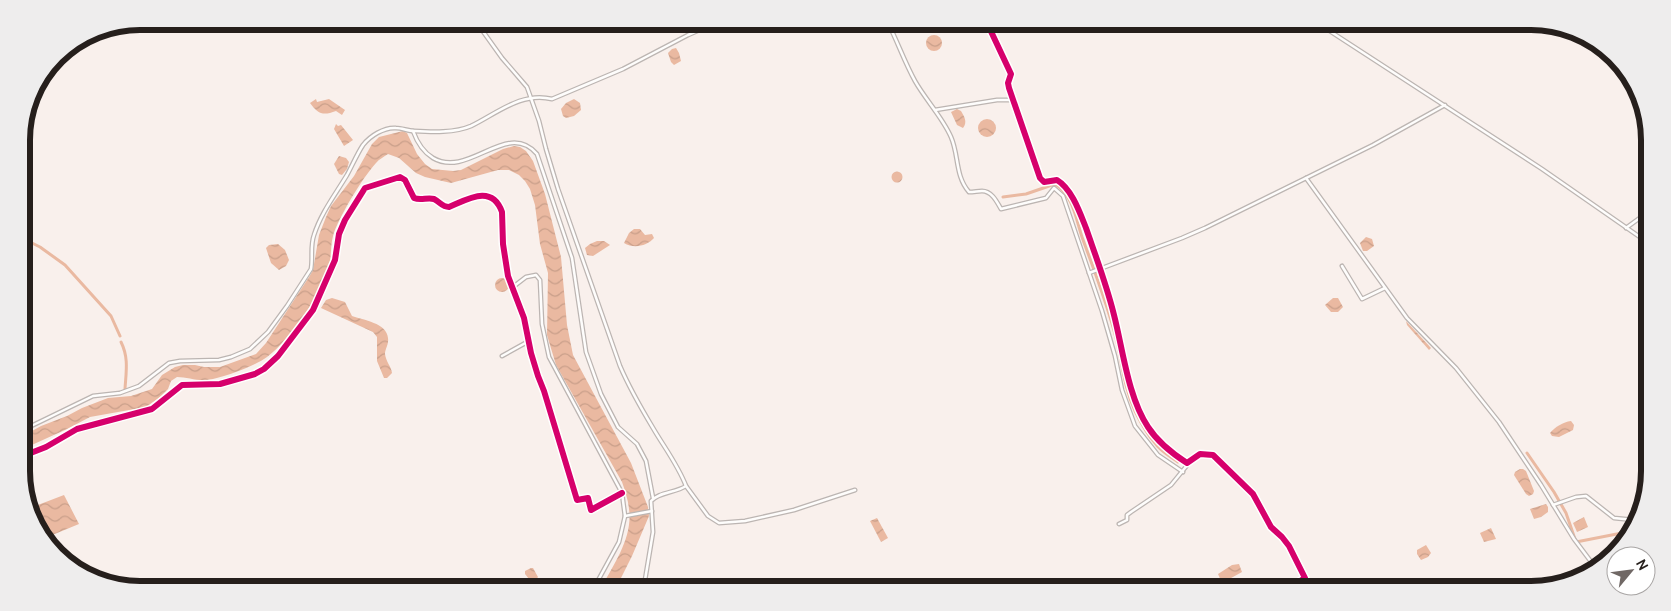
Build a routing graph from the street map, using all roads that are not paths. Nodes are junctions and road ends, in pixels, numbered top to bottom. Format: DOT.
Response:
graph roads {
  1 [pos="482,30"];
  2 [pos="699,30"];
  3 [pos="892,30"];
  4 [pos="990,30"];
  5 [pos="1330,30"];
  6 [pos="531,98"];
  7 [pos="1013,100"];
  8 [pos="1444,105"];
  9 [pos="935,110"];
  10 [pos="413,131"];
  11 [pos="1306,178"];
  12 [pos="1641,217"];
  13 [pos="1626,228"];
  14 [pos="1641,238"];
  15 [pos="1342,266"];
  16 [pos="1100,269"];
  17 [pos="1089,273"];
  18 [pos="513,287"];
  19 [pos="1384,288"];
  20 [pos="529,341"];
  21 [pos="502,356"];
  22 [pos="30,427"];
  23 [pos="30,453"];
  24 [pos="1189,463"];
  25 [pos="1183,472"];
  26 [pos="686,486"];
  27 [pos="855,490"];
  28 [pos="622,493"];
  29 [pos="653,498"];
  30 [pos="1553,505"];
  31 [pos="652,511"];
  32 [pos="625,516"];
  33 [pos="1630,520"];
  34 [pos="1119,524"];
  35 [pos="1592,562"];
  36 [pos="598,581"];
  37 [pos="645,581"];
  38 [pos="1300,581"];
  1 -- 6 [label="street"];
  2 -- 6 [label="street"];
  3 -- 9 [label="street"];
  4 -- 7 [label="street"];
  5 -- 8 [label="street"];
  6 -- 10 [label="street"];
  6 -- 26 [label="street"];
  7 -- 9 [label="street"];
  7 -- 16 [label="street"];
  8 -- 11 [label="street"];
  8 -- 13 [label="street"];
  9 -- 17 [label="street"];
  10 -- 22 [label="street"];
  10 -- 29 [label="street"];
  11 -- 16 [label="street"];
  11 -- 19 [label="street"];
  12 -- 13 [label="street"];
  13 -- 14 [label="street"];
  15 -- 19 [label="street"];
  16 -- 17 [label="street"];
  16 -- 24 [label="street"];
  17 -- 25 [label="street"];
  18 -- 20 [label="street"];
  18 -- 23 [label="street"];
  18 -- 28 [label="street"];
  19 -- 30 [label="street"];
  20 -- 21 [label="street"];
  20 -- 28 [label="street"];
  24 -- 25 [label="street"];
  24 -- 38 [label="street"];
  25 -- 34 [label="street"];
  26 -- 27 [label="street"];
  26 -- 29 [label="street"];
  28 -- 32 [label="street"];
  29 -- 31 [label="street"];
  30 -- 33 [label="street"];
  30 -- 35 [label="street"];
  31 -- 32 [label="street"];
  31 -- 37 [label="street"];
  32 -- 36 [label="street"];
}
